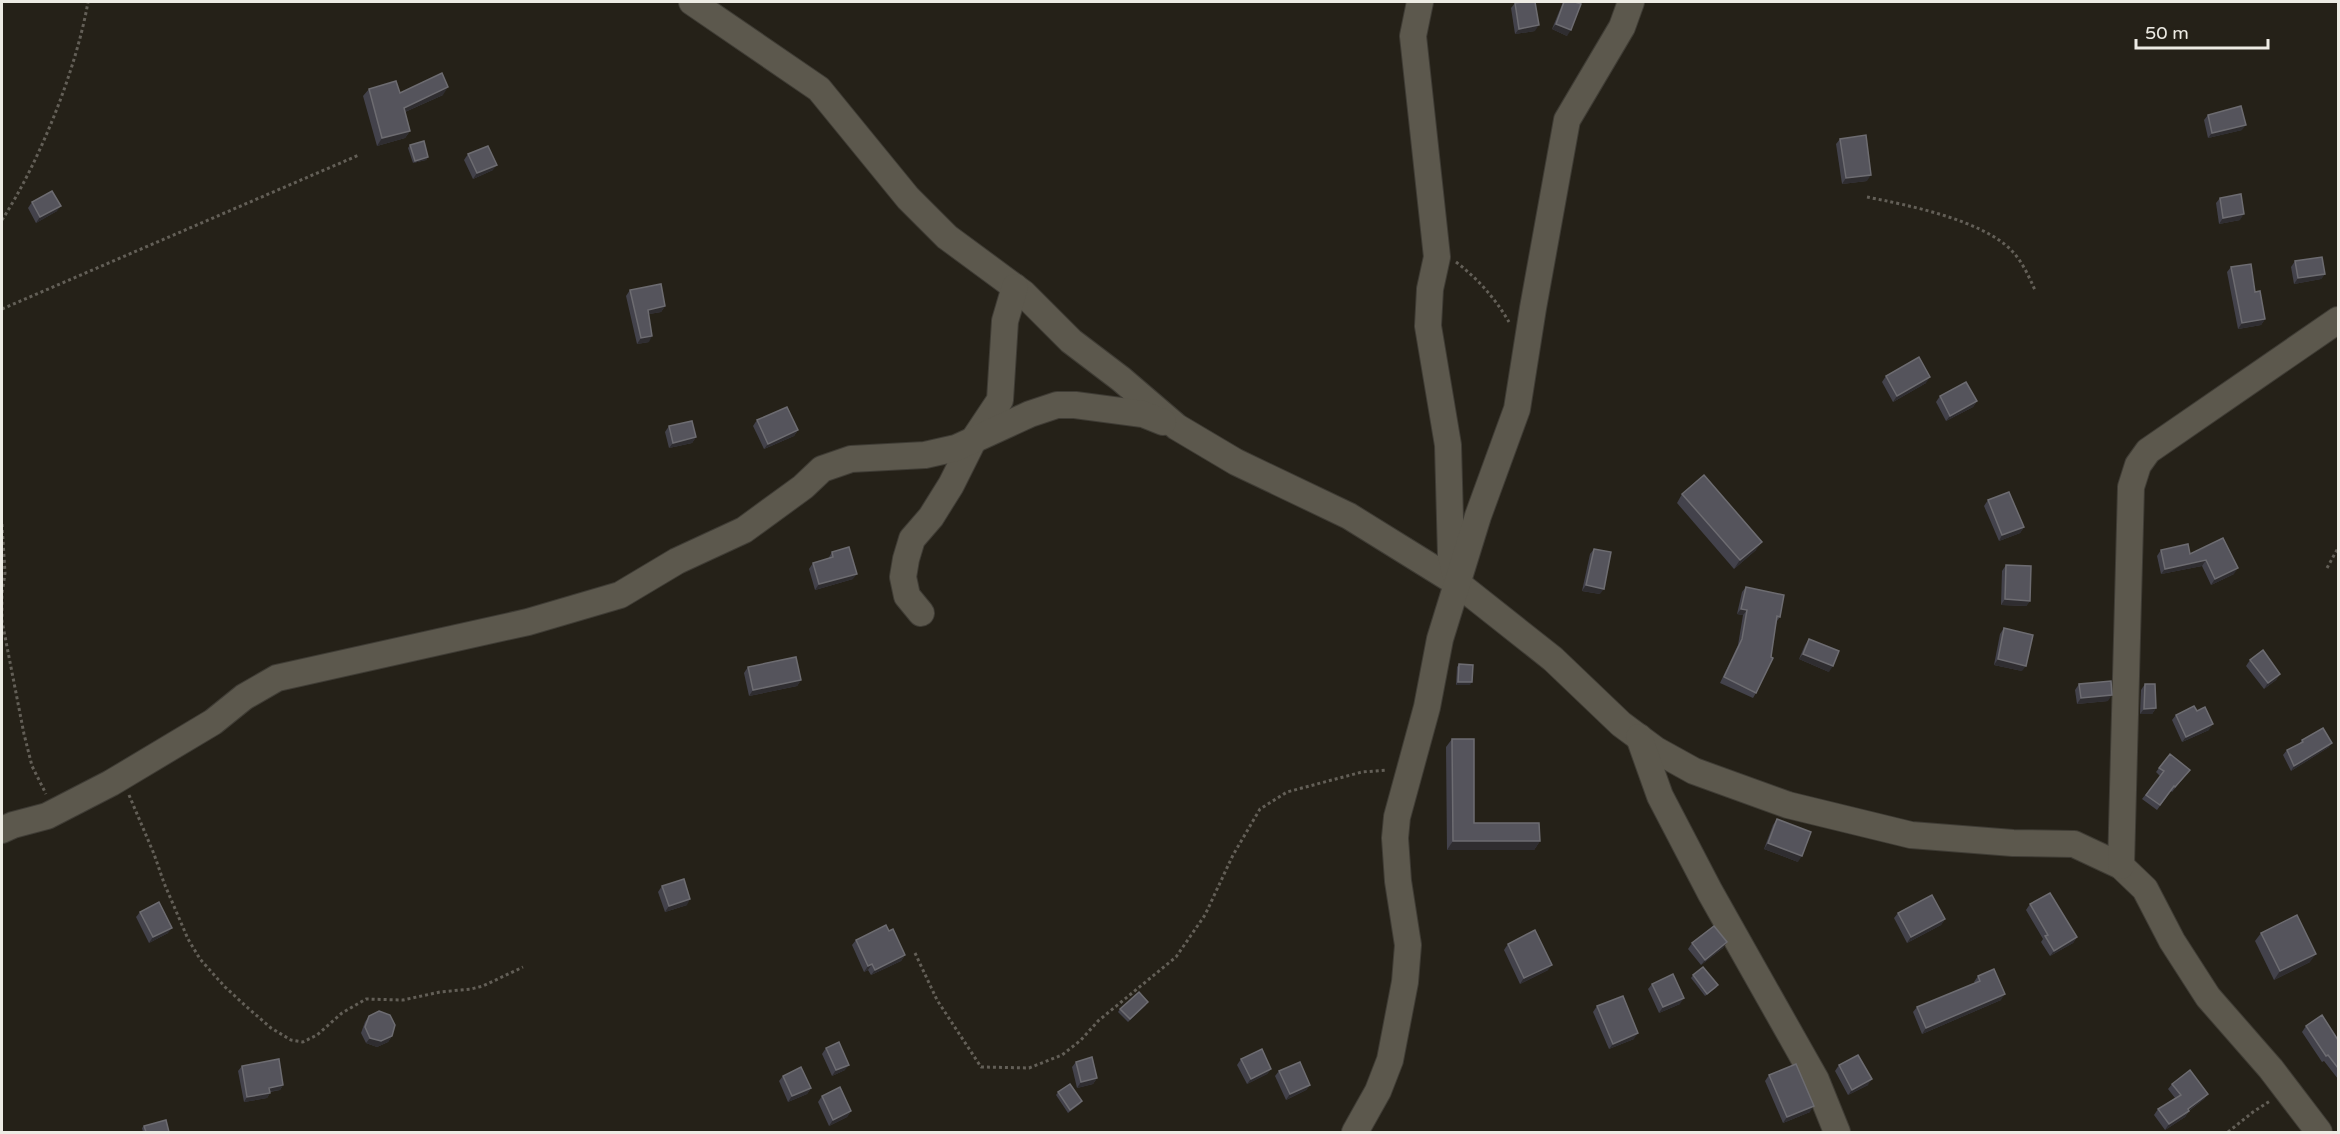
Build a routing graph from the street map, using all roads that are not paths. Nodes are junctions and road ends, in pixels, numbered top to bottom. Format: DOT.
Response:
graph roads {
  1 [pos="692,2"];
  2 [pos="1420,2"];
  3 [pos="1631,2"];
  4 [pos="1015,287"];
  5 [pos="2338,320"];
  6 [pos="1177,428"];
  7 [pos="974,439"];
  8 [pos="1457,584"];
  9 [pos="921,613"];
  10 [pos="1639,737"];
  11 [pos="2,830"];
  12 [pos="2121,866"];
  13 [pos="1355,1132"];
  14 [pos="1837,1132"];
  15 [pos="2319,1132"];
  1 -- 4 [label="street"];
  2 -- 8 [label="street"];
  3 -- 8 [label="street"];
  4 -- 6 [label="street"];
  4 -- 7 [label="street"];
  5 -- 12 [label="street"];
  6 -- 7 [label="street"];
  6 -- 8 [label="street"];
  7 -- 9 [label="street"];
  7 -- 11 [label="street"];
  8 -- 10 [label="street"];
  8 -- 13 [label="street"];
  10 -- 12 [label="street"];
  10 -- 14 [label="street"];
  12 -- 15 [label="street"];
}
